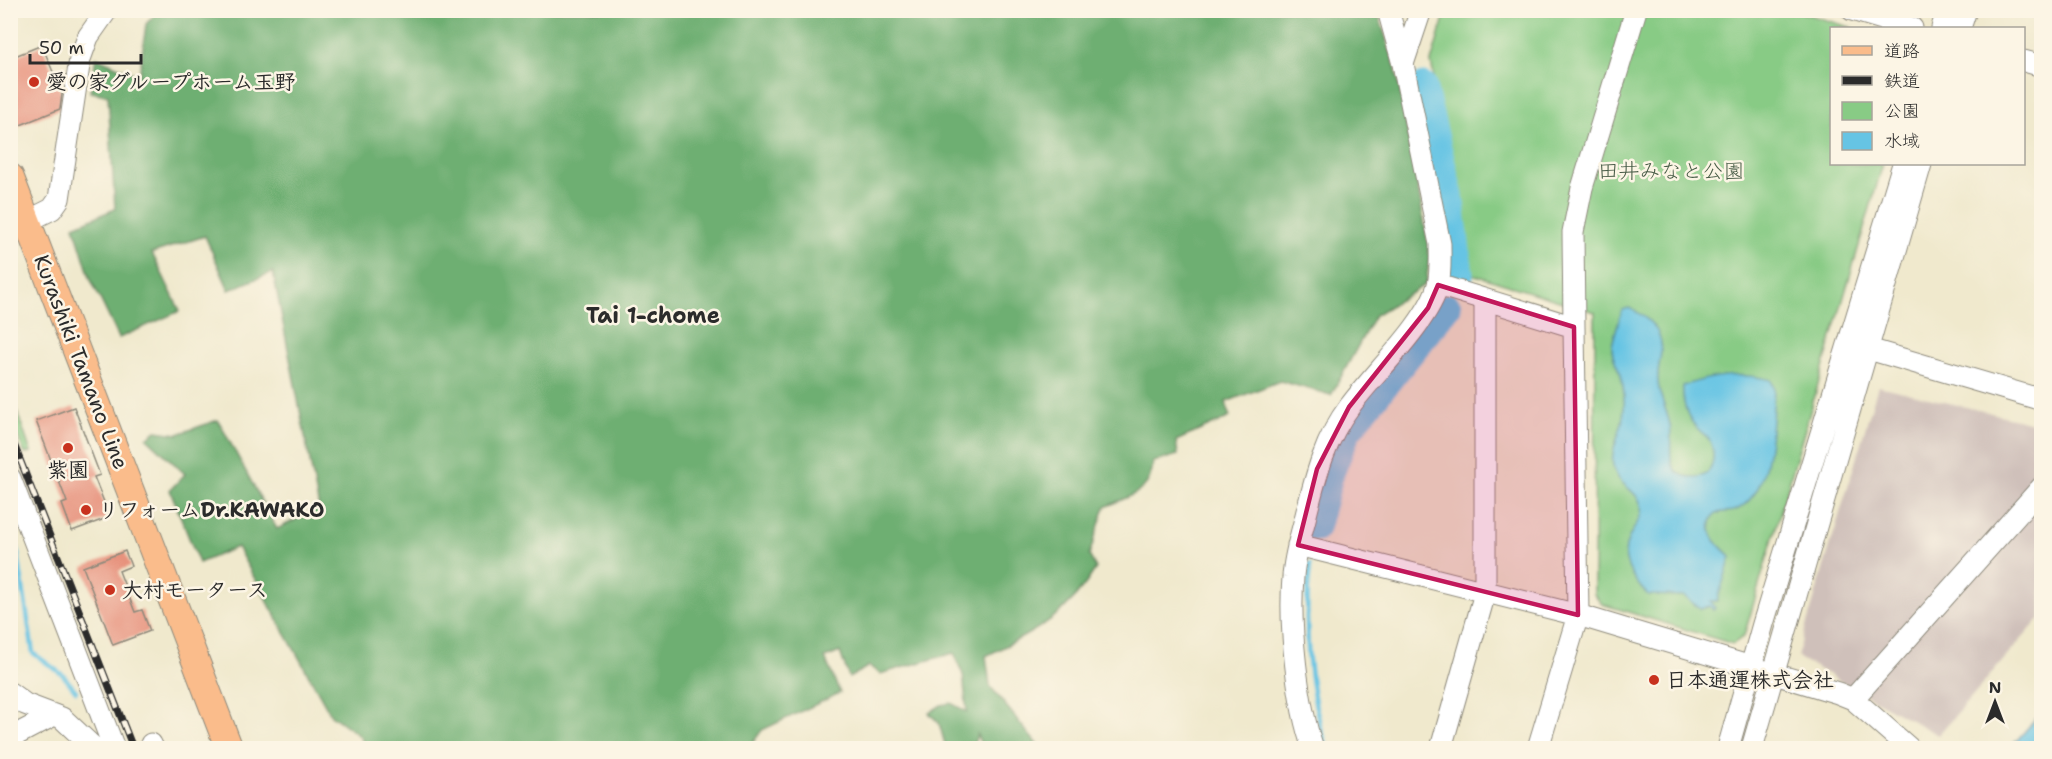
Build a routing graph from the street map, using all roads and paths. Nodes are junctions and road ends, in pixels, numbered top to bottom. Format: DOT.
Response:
graph roads {
  1 [pos="108,10"];
  2 [pos="1388,10"];
  3 [pos="1421,10"];
  4 [pos="1636,10"];
  5 [pos="1852,10"];
  6 [pos="1947,10"];
  7 [pos="1966,10"];
  8 [pos="1909,27"];
  9 [pos="1942,27"];
  10 [pos="1960,27"];
  11 [pos="2025,61"];
  12 [pos="1403,64"];
  13 [pos="2042,66"];
  14 [pos="1903,165"];
  15 [pos="1921,165"];
  16 [pos="10,177"];
  17 [pos="28,221"];
  18 [pos="1438,285"];
  19 [pos="1485,300"];
  20 [pos="1574,327"];
  21 [pos="1859,346"];
  22 [pos="2042,400"];
  23 [pos="10,478"];
  24 [pos="2042,487"];
  25 [pos="1298,545"];
  26 [pos="1485,593"];
  27 [pos="1578,615"];
  28 [pos="1752,668"];
  29 [pos="1774,674"];
  30 [pos="10,693"];
  31 [pos="1853,699"];
  32 [pos="54,715"];
  33 [pos="10,738"];
  34 [pos="94,748"];
  35 [pos="114,748"];
  36 [pos="229,748"];
  37 [pos="1313,748"];
  38 [pos="1441,748"];
  39 [pos="1538,748"];
  40 [pos="1728,748"];
  41 [pos="1752,748"];
  42 [pos="1909,748"];
  1 -- 17 [label="street"];
  2 -- 12 [label="street"];
  3 -- 12 [label="street"];
  4 -- 20 [label="street"];
  5 -- 8 [label="street"];
  6 -- 9 [label="street"];
  7 -- 10 [label="street"];
  11 -- 13 [label="street"];
  12 -- 18 [label="street"];
  14 -- 21 [label="street"];
  15 -- 21 [label="street"];
  16 -- 17 [label="main road, Kurashiki Tamano Line"];
  17 -- 36 [label="main road, Kurashiki Tamano Line"];
  18 -- 19 [label="street"];
  18 -- 25 [label="street"];
  19 -- 20 [label="street"];
  19 -- 26 [label="street"];
  20 -- 27 [label="street"];
  21 -- 22 [label="street"];
  21 -- 28 [label="street"];
  21 -- 29 [label="street"];
  23 -- 35 [label="street"];
  24 -- 31 [label="street"];
  25 -- 26 [label="street"];
  25 -- 37 [label="street"];
  26 -- 27 [label="street"];
  26 -- 38 [label="street"];
  27 -- 28 [label="street"];
  27 -- 39 [label="street"];
  28 -- 29 [label="street"];
  28 -- 40 [label="street"];
  29 -- 31 [label="street"];
  29 -- 41 [label="street"];
  30 -- 32 [label="street"];
  31 -- 42 [label="street"];
  32 -- 33 [label="street"];
  32 -- 34 [label="street"];
}
